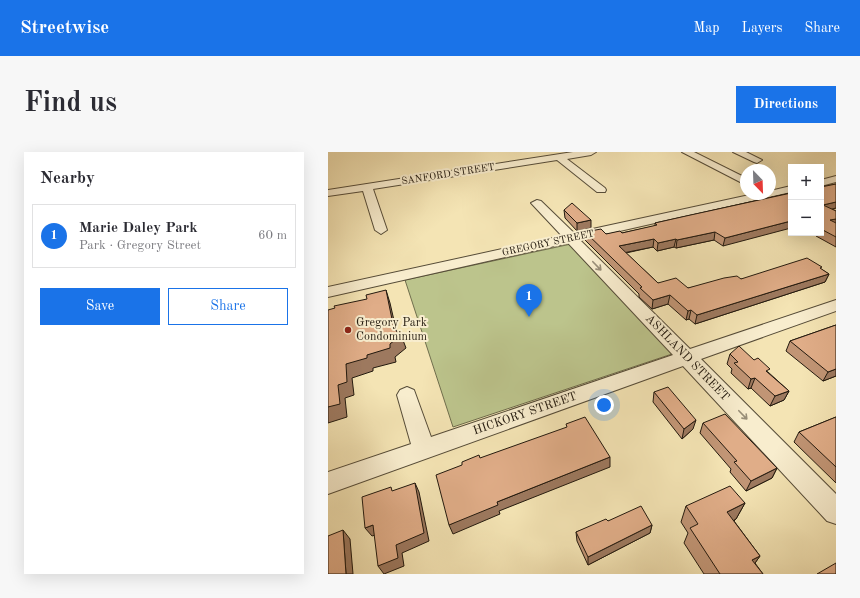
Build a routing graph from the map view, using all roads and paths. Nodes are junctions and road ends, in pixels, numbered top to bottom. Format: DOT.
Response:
graph roads {
  1 [pos="591,152"];
  2 [pos="687,152"];
  3 [pos="738,152"];
  4 [pos="491,157"];
  5 [pos="559,157"];
  6 [pos="757,160"];
  7 [pos="500,166"];
  8 [pos="740,179"];
  9 [pos="836,179"];
  10 [pos="824,182"];
  11 [pos="367,187"];
  12 [pos="601,190"];
  13 [pos="788,190"];
  14 [pos="328,193"];
  15 [pos="776,193"];
  16 [pos="743,200"];
  17 [pos="538,203"];
  18 [pos="381,230"];
  19 [pos="570,238"];
  20 [pos="328,292"];
  21 [pos="836,306"];
  22 [pos="687,357"];
  23 [pos="407,395"];
  24 [pos="424,449"];
  25 [pos="328,483"];
  26 [pos="836,512"];
  1 -- 5 [label="street, SANFORD STREET"];
  2 -- 8 [label="street"];
  3 -- 6 [label="street"];
  4 -- 7 [label="street"];
  5 -- 7 [label="street, SANFORD STREET"];
  5 -- 12 [label="street"];
  7 -- 11 [label="street, SANFORD STREET"];
  9 -- 10 [label="street"];
  11 -- 14 [label="street, SANFORD STREET"];
  11 -- 18 [label="street"];
  13 -- 15 [label="street, GREGORY STREET"];
  16 -- 19 [label="street, GREGORY STREET"];
  17 -- 19 [label="street, ASHLAND STREET"];
  19 -- 20 [label="street, GREGORY STREET"];
  19 -- 22 [label="street, ASHLAND STREET, one-way"];
  21 -- 22 [label="street, HICKORY STREET"];
  22 -- 24 [label="street, HICKORY STREET"];
  22 -- 26 [label="street, ASHLAND STREET, one-way"];
  23 -- 24 [label="street"];
  24 -- 25 [label="street, HICKORY STREET"];
}
